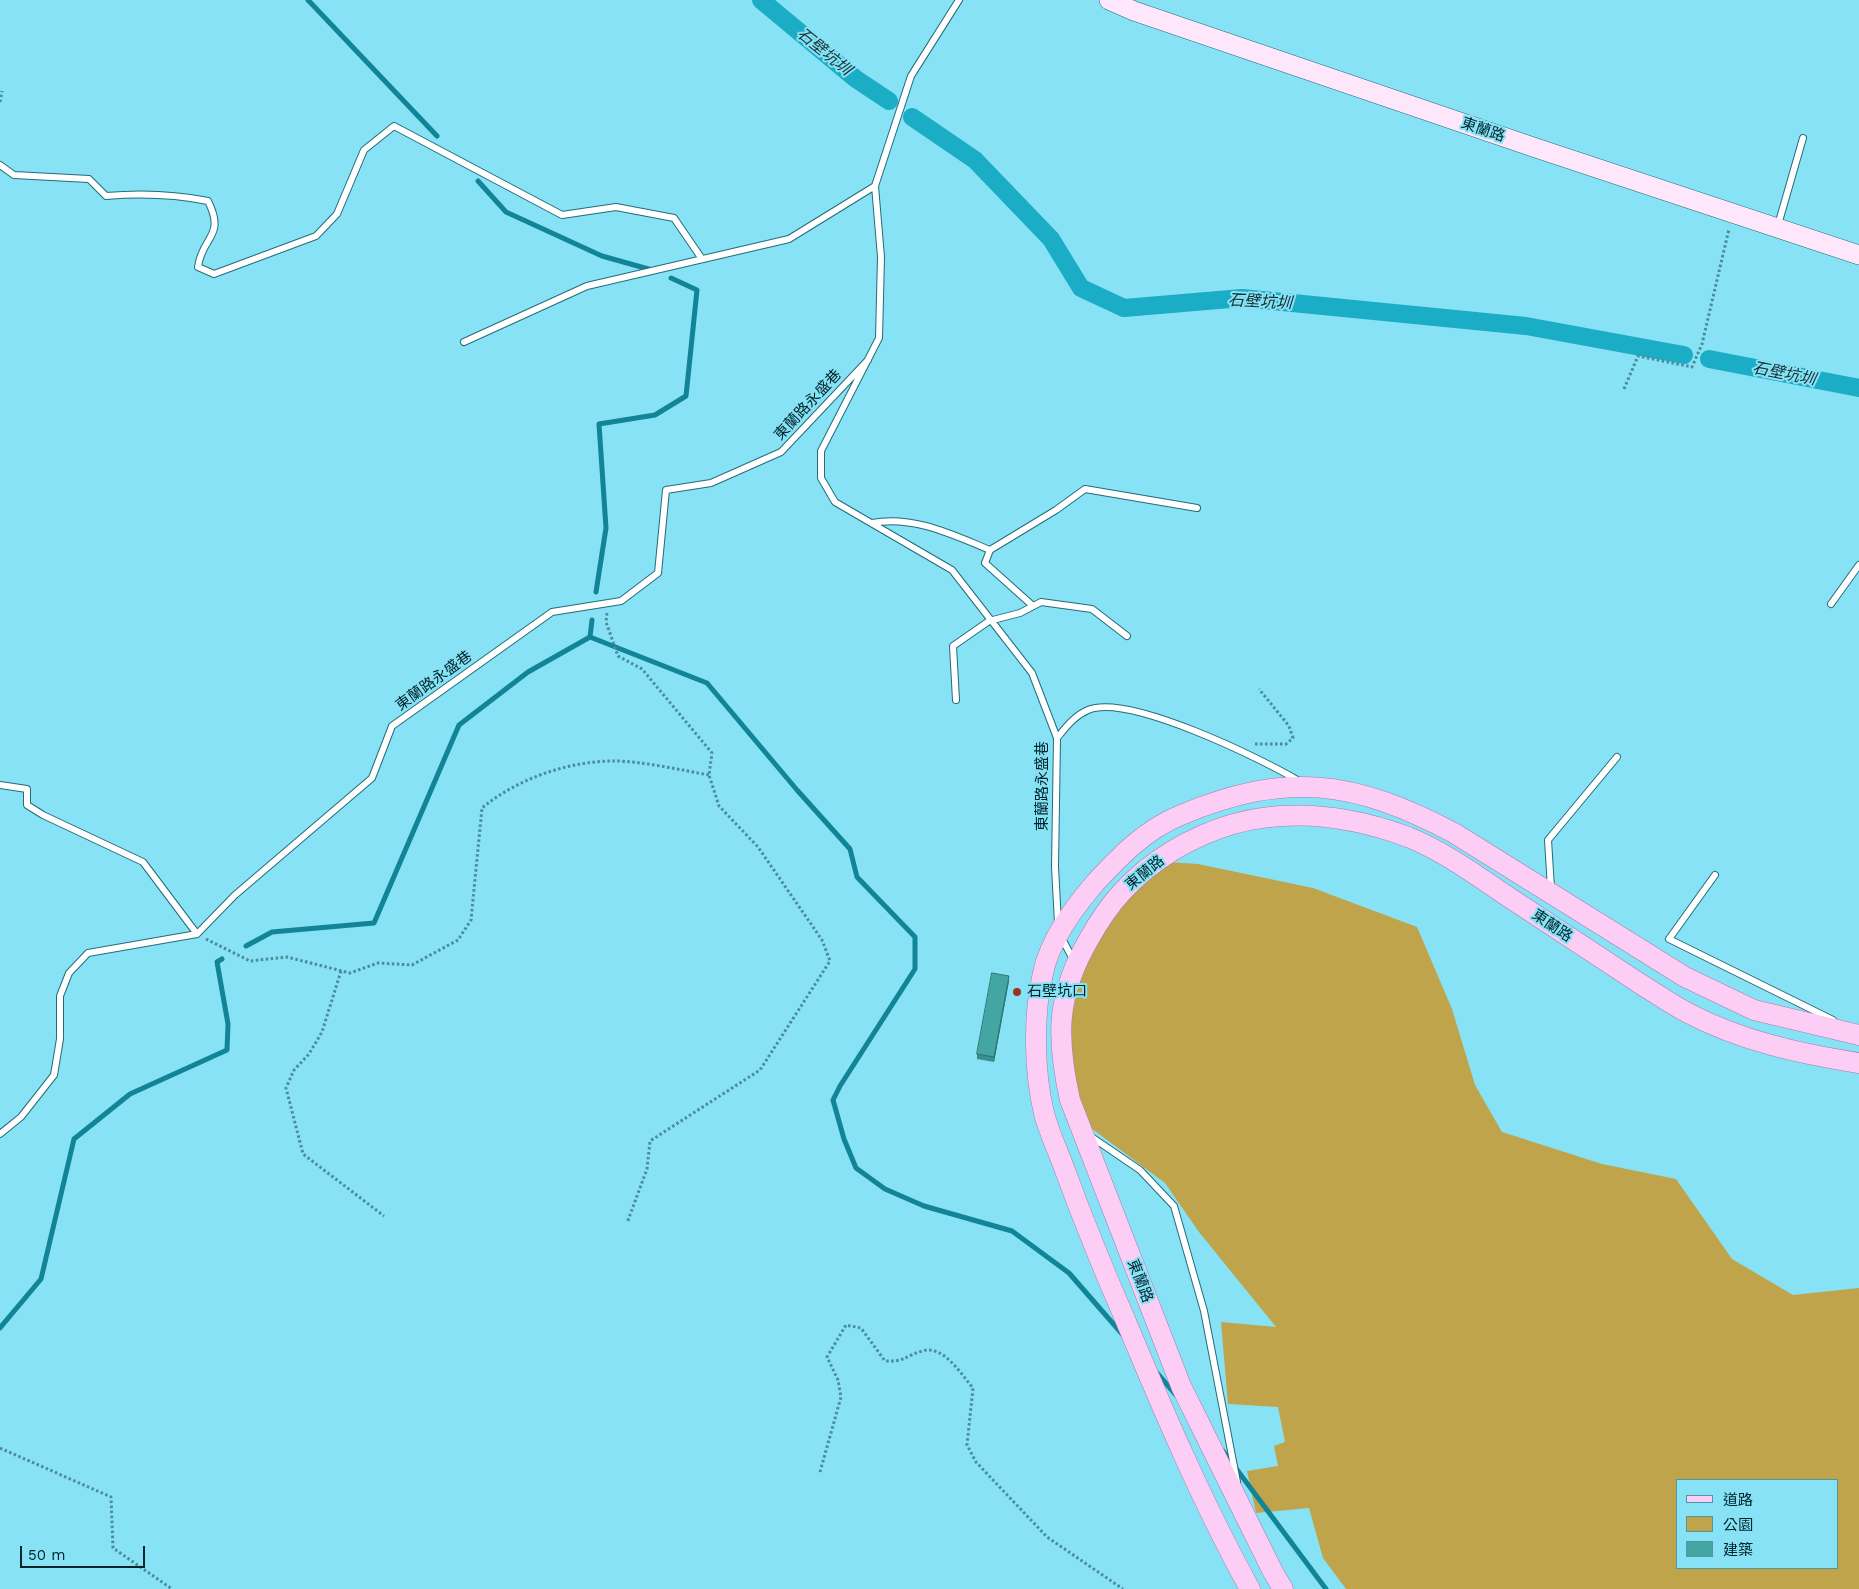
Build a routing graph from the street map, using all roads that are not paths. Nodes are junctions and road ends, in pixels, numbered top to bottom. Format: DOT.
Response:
graph roads {
  1 [pos="959,0"];
  2 [pos="1109,0"];
  3 [pos="1803,138"];
  4 [pos="0,165"];
  5 [pos="875,186"];
  6 [pos="1778,228"];
  7 [pos="1859,255"];
  8 [pos="702,259"];
  9 [pos="464,342"];
  10 [pos="868,360"];
  11 [pos="1198,508"];
  12 [pos="872,523"];
  13 [pos="990,550"];
  14 [pos="1859,565"];
  15 [pos="1831,604"];
  16 [pos="1033,606"];
  17 [pos="989,620"];
  18 [pos="1127,636"];
  19 [pos="956,700"];
  20 [pos="1057,738"];
  21 [pos="1616,757"];
  22 [pos="0,785"];
  23 [pos="1309,786"];
  24 [pos="1715,875"];
  25 [pos="1551,895"];
  26 [pos="1058,932"];
  27 [pos="197,934"];
  28 [pos="1075,962"];
  29 [pos="1859,1034"];
  30 [pos="1859,1063"];
  31 [pos="1081,1129"];
  32 [pos="0,1134"];
  33 [pos="1242,1507"];
  34 [pos="1250,1589"];
  35 [pos="1283,1589"];
  1 -- 5 [label="lane, 東蘭路永盛巷"];
  2 -- 6 [label="street, 東蘭路"];
  3 -- 6 [label="lane"];
  4 -- 8 [label="lane"];
  5 -- 8 [label="lane"];
  5 -- 10 [label="lane, 東蘭路永盛巷"];
  6 -- 7 [label="street, 東蘭路"];
  8 -- 9 [label="lane"];
  10 -- 12 [label="lane, 東蘭路永盛巷"];
  10 -- 27 [label="lane, 東蘭路永盛巷"];
  11 -- 13 [label="lane"];
  12 -- 13 [label="lane"];
  12 -- 17 [label="lane, 東蘭路永盛巷"];
  13 -- 16 [label="lane"];
  14 -- 15 [label="lane"];
  16 -- 17 [label="lane"];
  16 -- 18 [label="lane"];
  17 -- 19 [label="lane"];
  17 -- 20 [label="lane, 東蘭路永盛巷"];
  20 -- 23 [label="lane, 東蘭路"];
  20 -- 26 [label="lane, 東蘭路永盛巷"];
  21 -- 25 [label="lane"];
  22 -- 27 [label="lane"];
  23 -- 25 [label="main road, 東蘭路"];
  23 -- 26 [label="main road, 東蘭路"];
  24 -- 29 [label="lane"];
  25 -- 29 [label="main road, 東蘭路"];
  26 -- 28 [label="lane, 東蘭路永盛巷"];
  26 -- 34 [label="main road, 東蘭路"];
  27 -- 32 [label="lane"];
  28 -- 30 [label="main road, 東蘭路"];
  28 -- 31 [label="main road, 東蘭路"];
  31 -- 33 [label="main road, 東蘭路"];
  31 -- 33 [label="lane"];
  33 -- 35 [label="main road, 東蘭路"];
}
